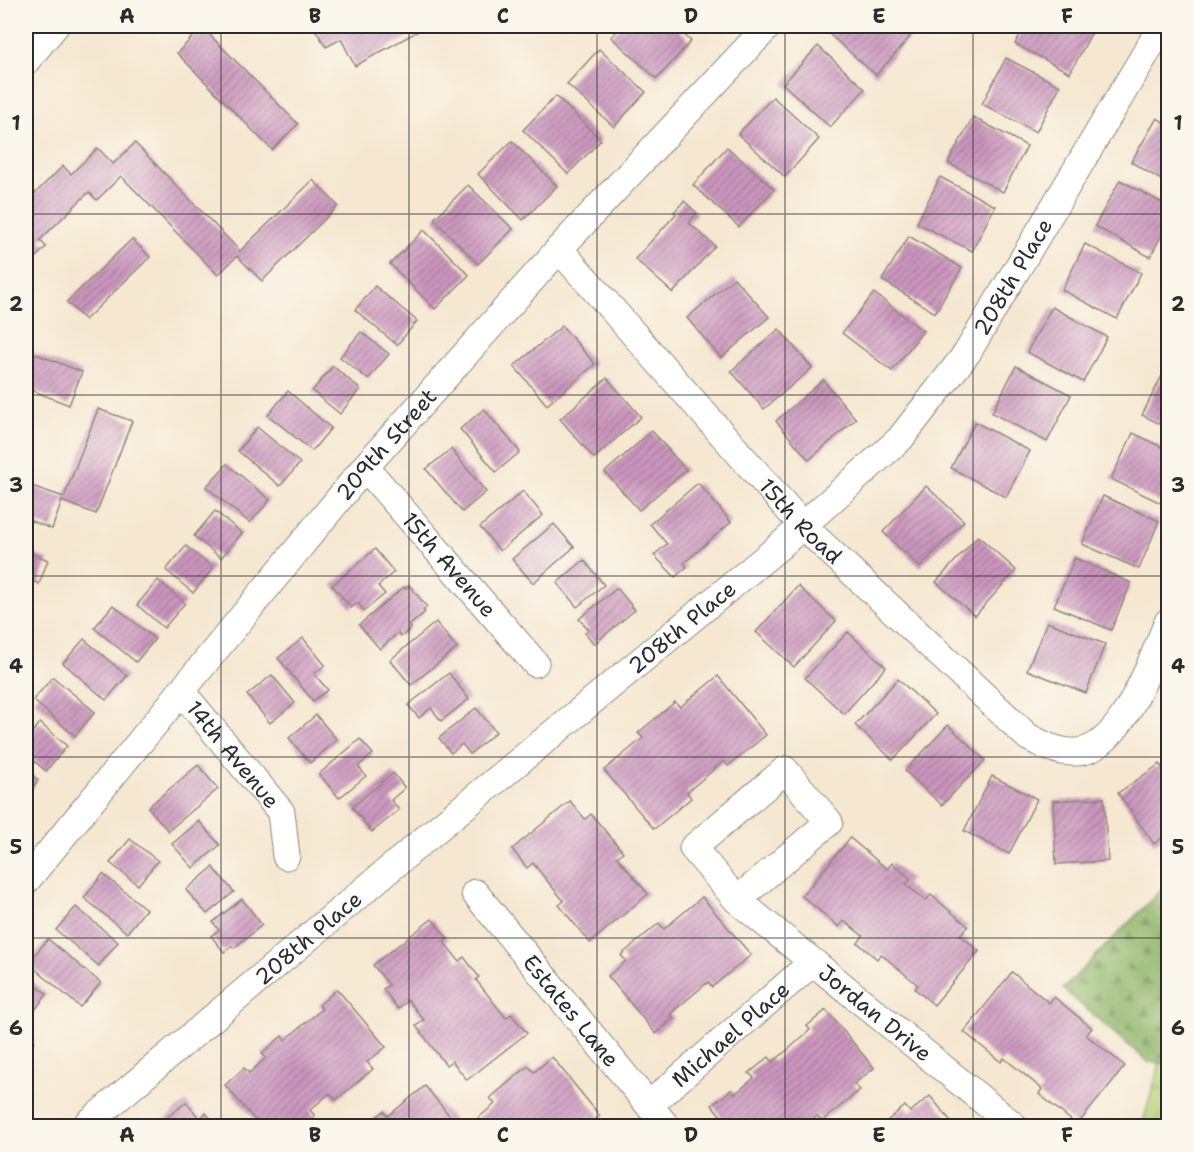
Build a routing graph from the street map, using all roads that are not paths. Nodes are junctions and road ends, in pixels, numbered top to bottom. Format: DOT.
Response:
graph roads {
  1 [pos="55,26"];
  2 [pos="768,26"];
  3 [pos="1162,26"];
  4 [pos="26,61"];
  5 [pos="559,249"];
  6 [pos="365,467"];
  7 [pos="802,526"];
  8 [pos="1168,622"];
  9 [pos="535,663"];
  10 [pos="181,692"];
  11 [pos="286,856"];
  12 [pos="26,881"];
  13 [pos="475,893"];
  14 [pos="737,900"];
  15 [pos="813,962"];
  16 [pos="659,1120"];
  17 [pos="85,1126"];
  18 [pos="1014,1126"];
  1 -- 4 [label="street"];
  2 -- 5 [label="street, 209th Street"];
  3 -- 7 [label="street, 208th Place"];
  5 -- 6 [label="street, 209th Street"];
  5 -- 7 [label="street, 15th Road"];
  6 -- 9 [label="street, 15th Avenue"];
  6 -- 10 [label="street, 209th Street"];
  7 -- 8 [label="street, 15th Road"];
  7 -- 17 [label="street, 208th Place"];
  10 -- 11 [label="street, 14th Avenue"];
  10 -- 12 [label="street, 209th Street"];
  13 -- 16 [label="street, Estates Lane"];
  14 -- 14 [label="street, Jordan Drive"];
  14 -- 15 [label="street, Jordan Drive"];
  15 -- 16 [label="street, Michael Place"];
  15 -- 18 [label="street, Jordan Drive"];
}
